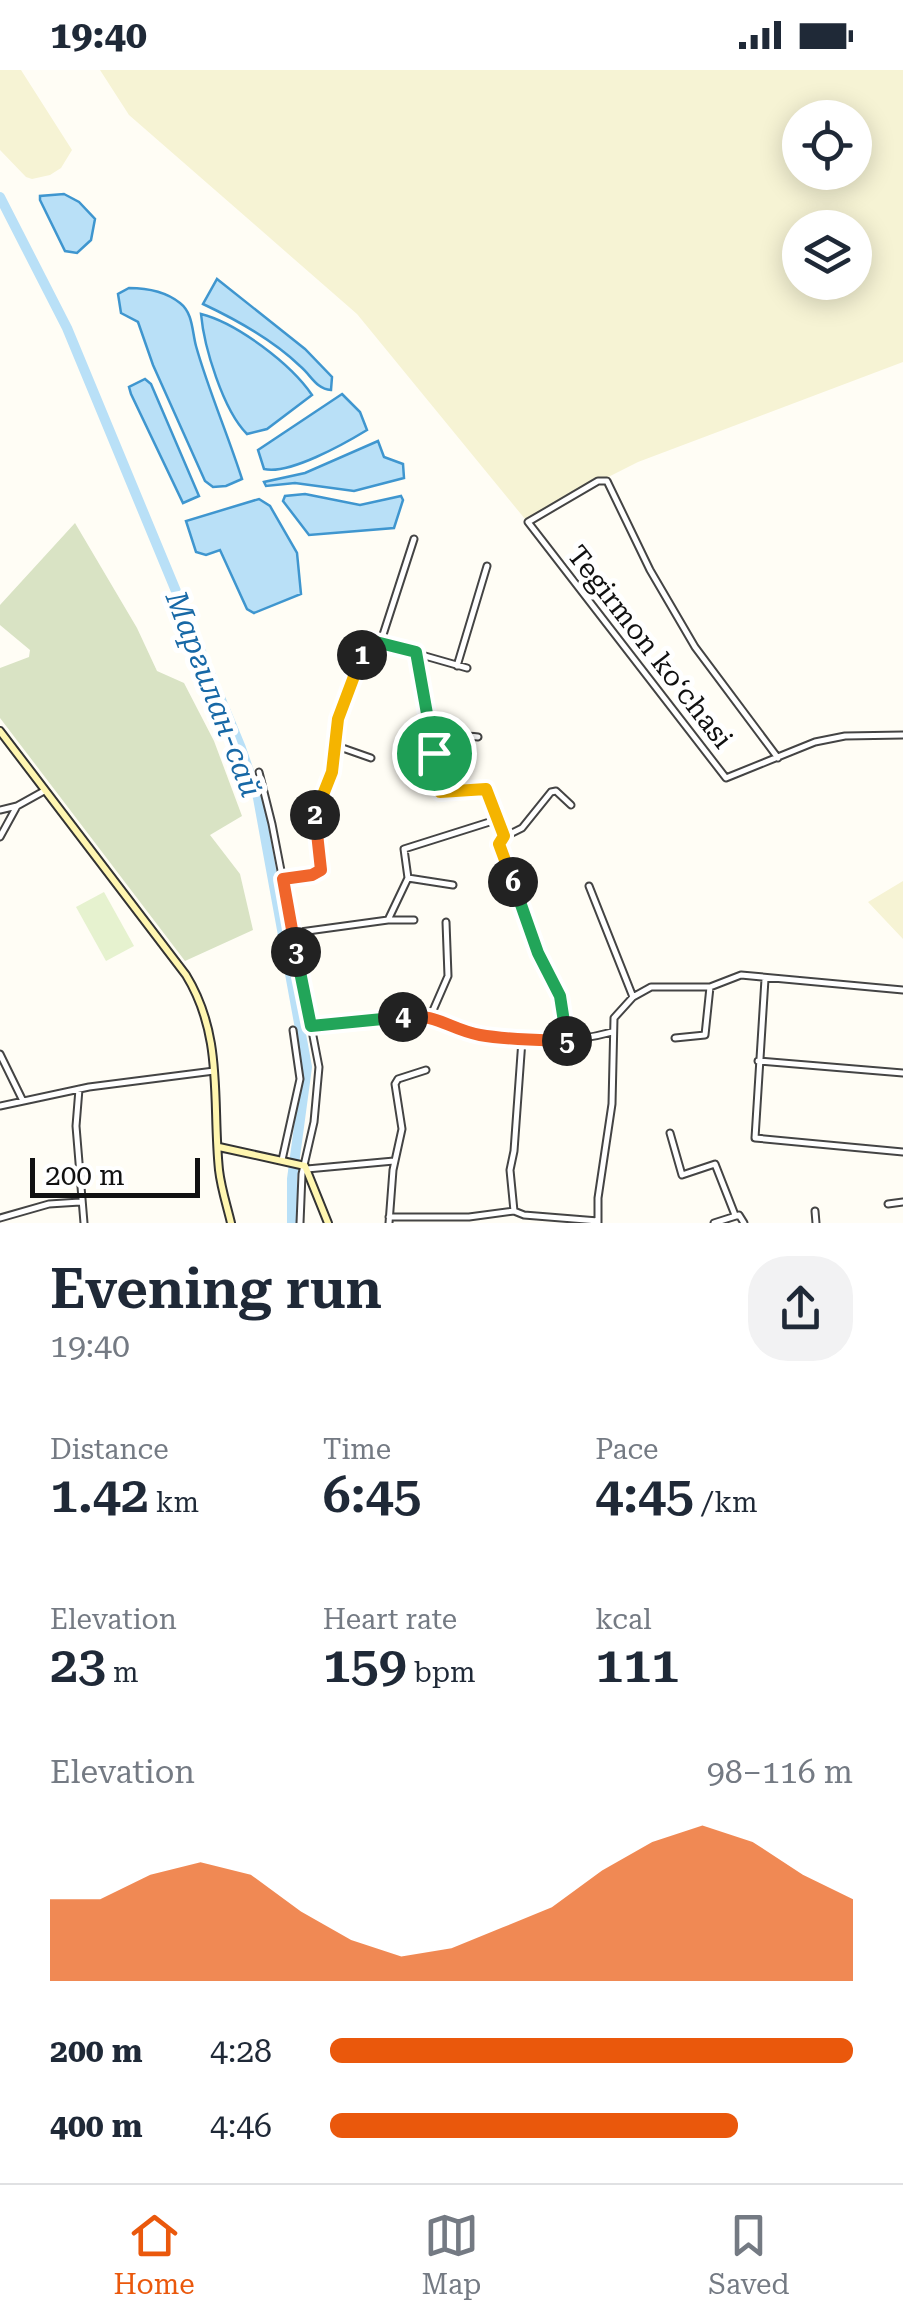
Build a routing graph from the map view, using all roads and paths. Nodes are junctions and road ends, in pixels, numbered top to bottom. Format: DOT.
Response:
graph roads {
  1 [pos="414,540"];
  2 [pos="488,566"];
  3 [pos="380,644"];
  4 [pos="416,652"];
  5 [pos="457,666"];
  6 [pos="467,668"];
  7 [pos="0,731"];
  8 [pos="903,735"];
  9 [pos="478,736"];
  10 [pos="334,745"];
  11 [pos="372,758"];
  12 [pos="778,758"];
  13 [pos="436,759"];
  14 [pos="259,772"];
  15 [pos="44,791"];
  16 [pos="17,806"];
  17 [pos="571,806"];
  18 [pos="0,810"];
  19 [pos="499,819"];
  20 [pos="504,836"];
  21 [pos="0,837"];
  22 [pos="408,878"];
  23 [pos="283,879"];
  24 [pos="454,885"];
  25 [pos="588,886"];
  26 [pos="388,920"];
  27 [pos="414,920"];
  28 [pos="446,922"];
  29 [pos="293,933"];
  30 [pos="765,979"];
  31 [pos="710,987"];
  32 [pos="903,990"];
  33 [pos="633,996"];
  34 [pos="430,1015"];
  35 [pos="311,1026"];
  36 [pos="294,1030"];
  37 [pos="613,1031"];
  38 [pos="522,1038"];
  39 [pos="675,1038"];
  40 [pos="568,1041"];
  41 [pos="0,1054"];
  42 [pos="758,1060"];
  43 [pos="426,1070"];
  44 [pos="215,1071"];
  45 [pos="903,1073"];
  46 [pos="78,1089"];
  47 [pos="23,1101"];
  48 [pos="0,1106"];
  49 [pos="670,1133"];
  50 [pos="219,1147"];
  51 [pos="903,1152"];
  52 [pos="282,1160"];
  53 [pos="395,1161"];
  54 [pos="305,1167"];
  55 [pos="80,1202"];
  56 [pos="903,1202"];
  57 [pos="888,1204"];
  58 [pos="514,1211"];
  59 [pos="814,1211"];
  60 [pos="735,1216"];
  61 [pos="0,1218"];
  62 [pos="389,1220"];
  63 [pos="598,1222"];
  64 [pos="84,1223"];
  65 [pos="231,1223"];
  66 [pos="300,1223"];
  67 [pos="328,1223"];
  68 [pos="714,1223"];
  69 [pos="744,1223"];
  70 [pos="816,1223"];
  1 -- 3 [label="street"];
  2 -- 5 [label="street"];
  3 -- 4 [label="street"];
  3 -- 10 [label="street"];
  4 -- 5 [label="street"];
  4 -- 13 [label="street"];
  5 -- 6 [label="street"];
  7 -- 15 [label="main road"];
  8 -- 12 [label="street"];
  9 -- 13 [label="street"];
  10 -- 11 [label="street"];
  10 -- 23 [label="street"];
  12 -- 12 [label="street, Tegirmon koʻchasi"];
  13 -- 19 [label="street"];
  14 -- 23 [label="street"];
  15 -- 16 [label="street"];
  15 -- 44 [label="main road"];
  16 -- 18 [label="street"];
  16 -- 21 [label="street"];
  17 -- 20 [label="street"];
  19 -- 20 [label="street"];
  19 -- 22 [label="street"];
  20 -- 40 [label="street"];
  22 -- 24 [label="street"];
  22 -- 26 [label="street"];
  23 -- 29 [label="street"];
  25 -- 33 [label="street"];
  26 -- 27 [label="street"];
  26 -- 29 [label="street"];
  28 -- 34 [label="street"];
  29 -- 35 [label="street"];
  30 -- 31 [label="street"];
  30 -- 32 [label="street"];
  30 -- 42 [label="street"];
  31 -- 33 [label="street"];
  31 -- 39 [label="street"];
  33 -- 37 [label="street"];
  34 -- 35 [label="street"];
  34 -- 38 [label="street"];
  35 -- 54 [label="street"];
  36 -- 52 [label="street"];
  37 -- 40 [label="street"];
  37 -- 63 [label="street"];
  38 -- 40 [label="street"];
  38 -- 58 [label="street"];
  41 -- 47 [label="street"];
  42 -- 45 [label="street"];
  42 -- 51 [label="street"];
  43 -- 53 [label="street"];
  44 -- 46 [label="street"];
  44 -- 50 [label="main road"];
  46 -- 47 [label="street"];
  46 -- 55 [label="street"];
  47 -- 48 [label="street"];
  49 -- 60 [label="street"];
  50 -- 52 [label="main road"];
  50 -- 65 [label="main road"];
  52 -- 54 [label="main road"];
  53 -- 54 [label="street"];
  53 -- 62 [label="street"];
  54 -- 66 [label="street"];
  54 -- 67 [label="main road"];
  55 -- 61 [label="street"];
  55 -- 64 [label="street"];
  56 -- 57 [label="street"];
  58 -- 62 [label="street"];
  58 -- 63 [label="street"];
  59 -- 70 [label="street"];
  60 -- 68 [label="street"];
  60 -- 69 [label="street"];
}
